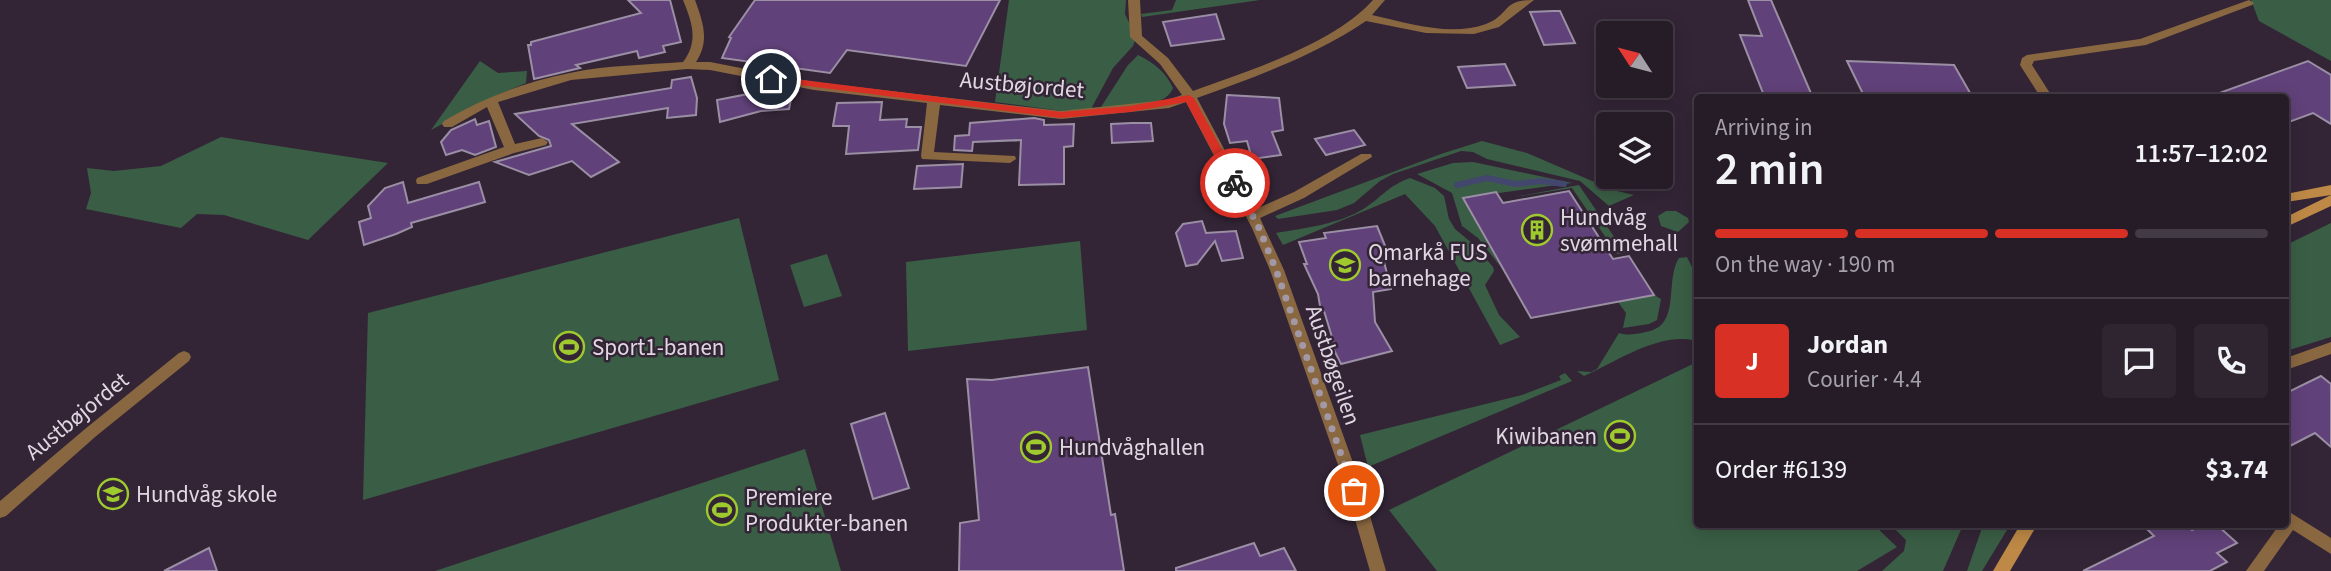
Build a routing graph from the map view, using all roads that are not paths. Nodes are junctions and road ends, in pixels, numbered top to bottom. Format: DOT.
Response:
graph roads {
  1 [pos="689,0"];
  2 [pos="1134,0"];
  3 [pos="1379,0"];
  4 [pos="1528,0"];
  5 [pos="2248,3"];
  6 [pos="1364,17"];
  7 [pos="687,65"];
  8 [pos="2045,94"];
  9 [pos="1189,98"];
  10 [pos="491,100"];
  11 [pos="934,100"];
  12 [pos="448,124"];
  13 [pos="542,142"];
  14 [pos="512,149"];
  15 [pos="1366,157"];
  16 [pos="1010,159"];
  17 [pos="422,181"];
  18 [pos="2331,190"];
  19 [pos="2289,197"];
  20 [pos="2331,200"];
  21 [pos="1253,216"];
  22 [pos="2289,221"];
  23 [pos="2331,348"];
  24 [pos="184,357"];
  25 [pos="2289,363"];
  26 [pos="0,511"];
  27 [pos="2289,523"];
  28 [pos="2027,528"];
  29 [pos="2286,528"];
  30 [pos="2331,547"];
  31 [pos="1378,571"];
  32 [pos="2001,571"];
  33 [pos="2254,571"];
  1 -- 7 [label="street"];
  2 -- 9 [label="street, Austbøgeilen"];
  3 -- 6 [label="street, Austbøjordet"];
  4 -- 6 [label="street"];
  5 -- 8 [label="street"];
  6 -- 9 [label="street, Austbøjordet"];
  7 -- 10 [label="street, Austbøjordet"];
  7 -- 11 [label="street, Austbøjordet"];
  9 -- 11 [label="street, Austbøjordet"];
  9 -- 21 [label="street, Austbøgeilen"];
  10 -- 12 [label="street, Austbøjordet"];
  10 -- 14 [label="street"];
  11 -- 16 [label="street, Austbøjordet"];
  13 -- 14 [label="street"];
  14 -- 17 [label="street"];
  15 -- 21 [label="street"];
  18 -- 19 [label="main road"];
  20 -- 22 [label="main road"];
  21 -- 31 [label="street, Austbøgeilen"];
  23 -- 25 [label="street"];
  24 -- 26 [label="street, Austbøjordet"];
  27 -- 30 [label="street"];
  28 -- 32 [label="main road"];
  29 -- 33 [label="street"];
}
